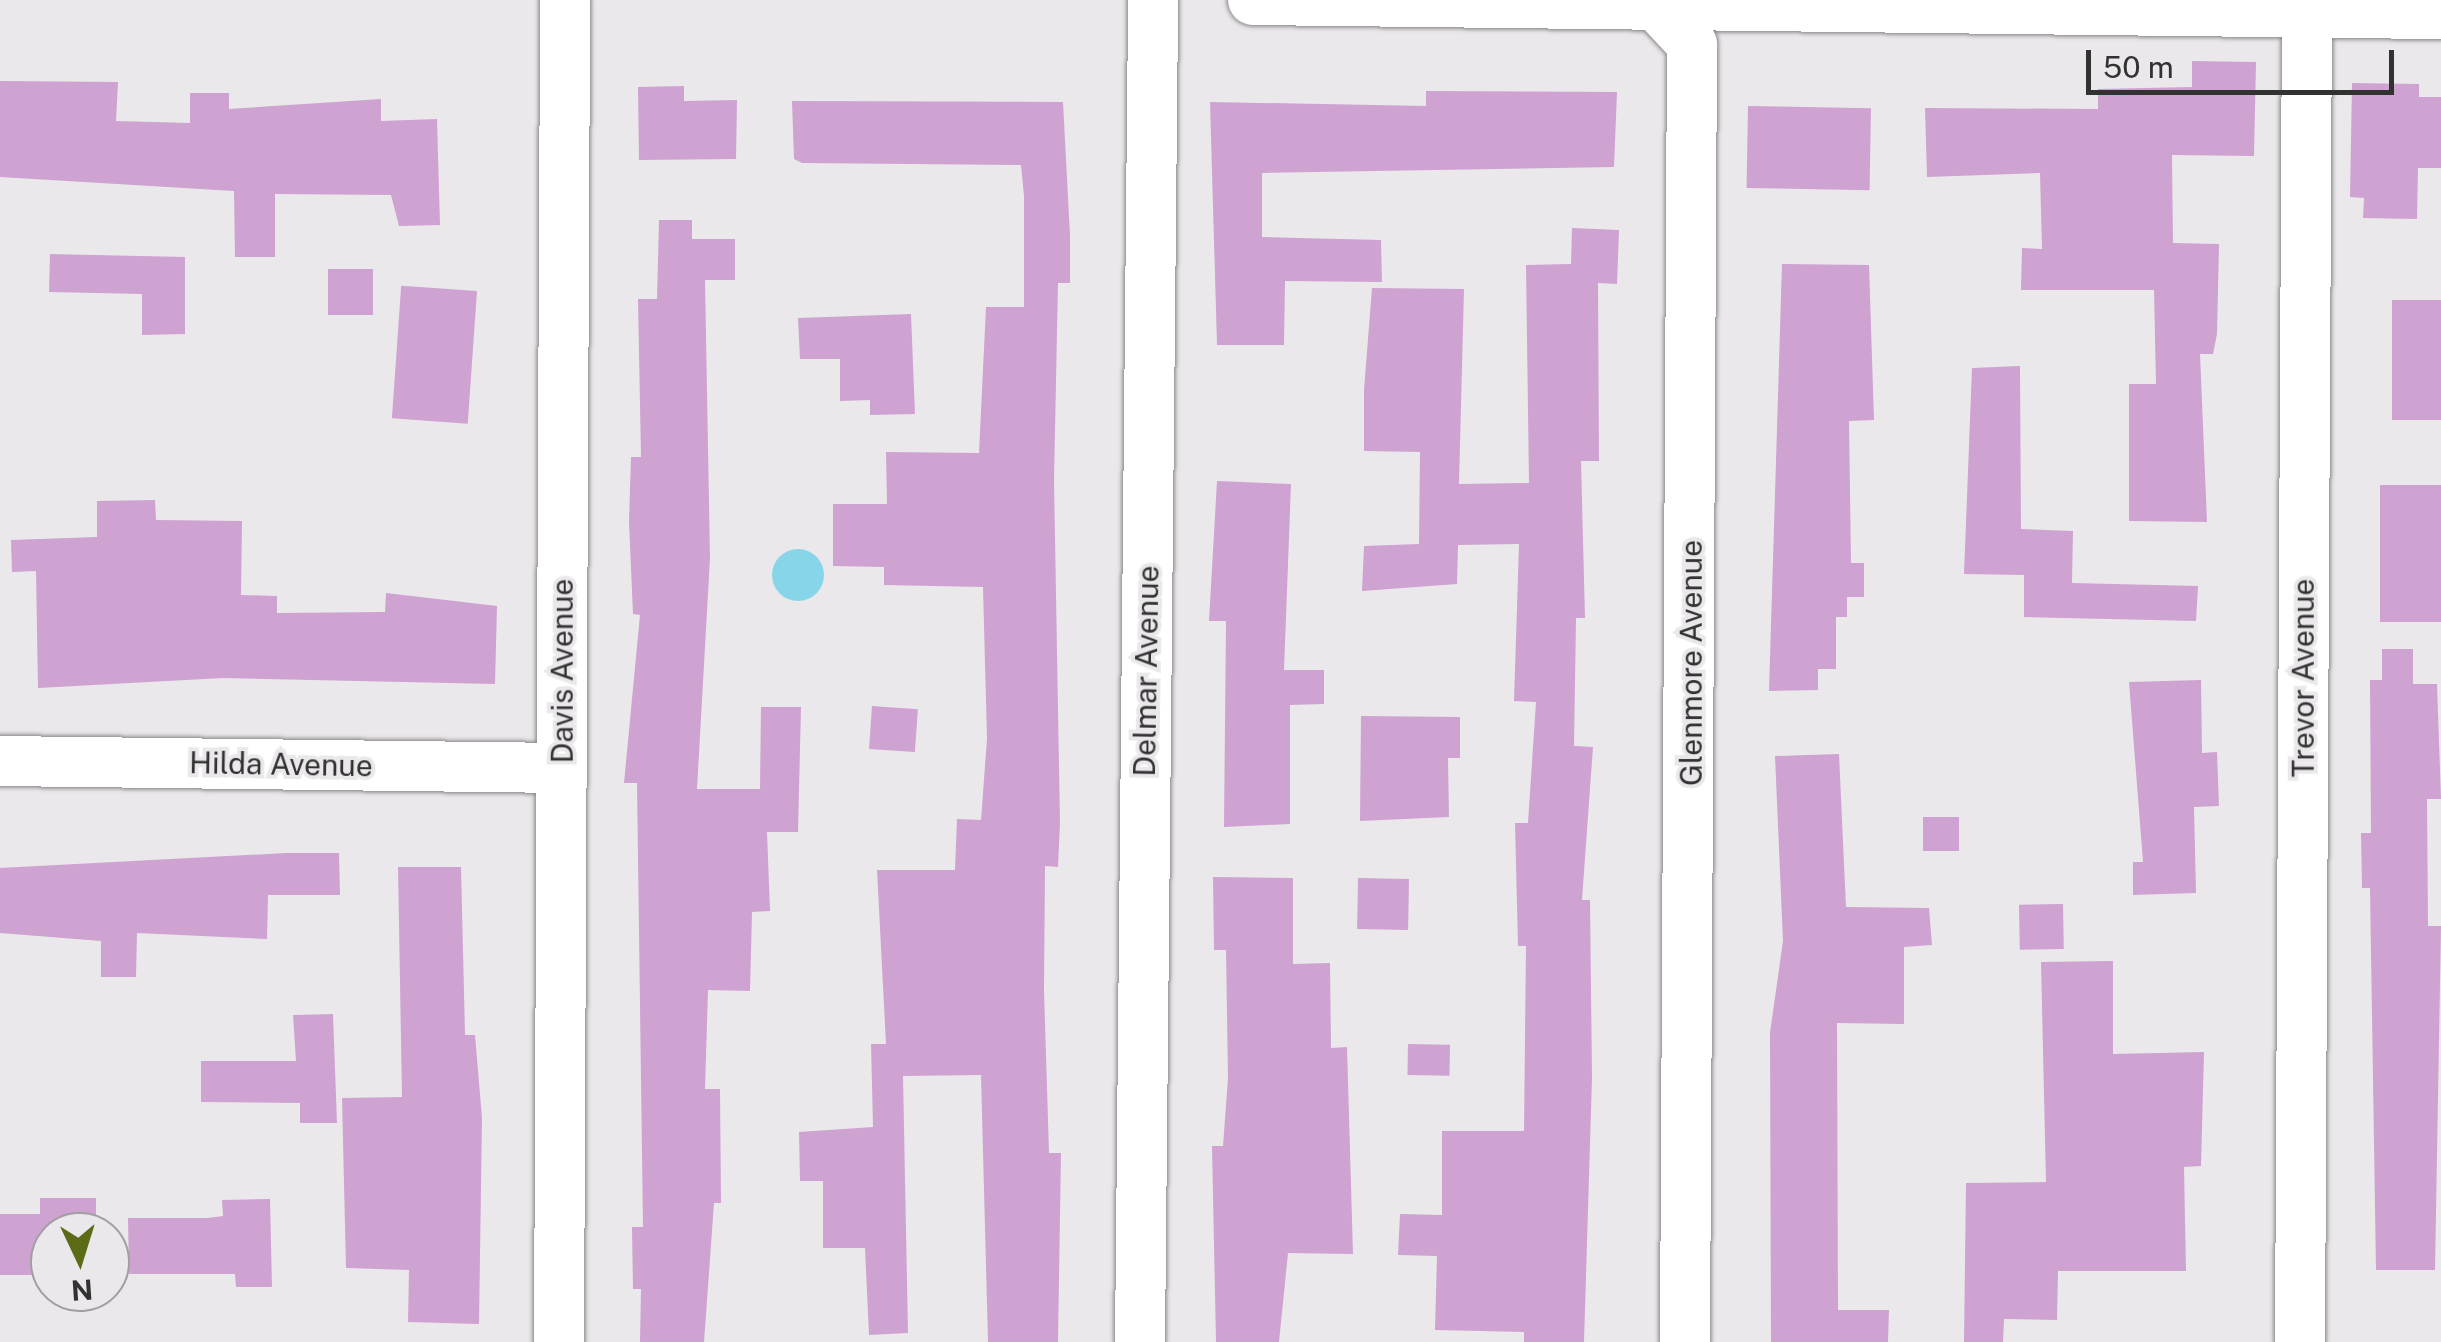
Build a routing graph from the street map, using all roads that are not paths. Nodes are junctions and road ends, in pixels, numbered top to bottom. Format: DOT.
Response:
graph roads {
  1 [pos="565,0"];
  2 [pos="1152,0"];
  3 [pos="1253,0"];
  4 [pos="1652,2"];
  5 [pos="2432,9"];
  6 [pos="2307,14"];
  7 [pos="0,760"];
  8 [pos="562,768"];
  9 [pos="559,1342"];
  10 [pos="1140,1342"];
  11 [pos="1686,1342"];
  12 [pos="2300,1342"];
  1 -- 8 [label="street, Davis Avenue"];
  2 -- 10 [label="street, Delmar Avenue"];
  3 -- 4 [label="street"];
  4 -- 6 [label="street"];
  4 -- 11 [label="street, Glenmore Avenue"];
  5 -- 6 [label="street"];
  6 -- 12 [label="street, Trevor Avenue"];
  7 -- 8 [label="street, Hilda Avenue"];
  8 -- 9 [label="street, Davis Avenue"];
}
